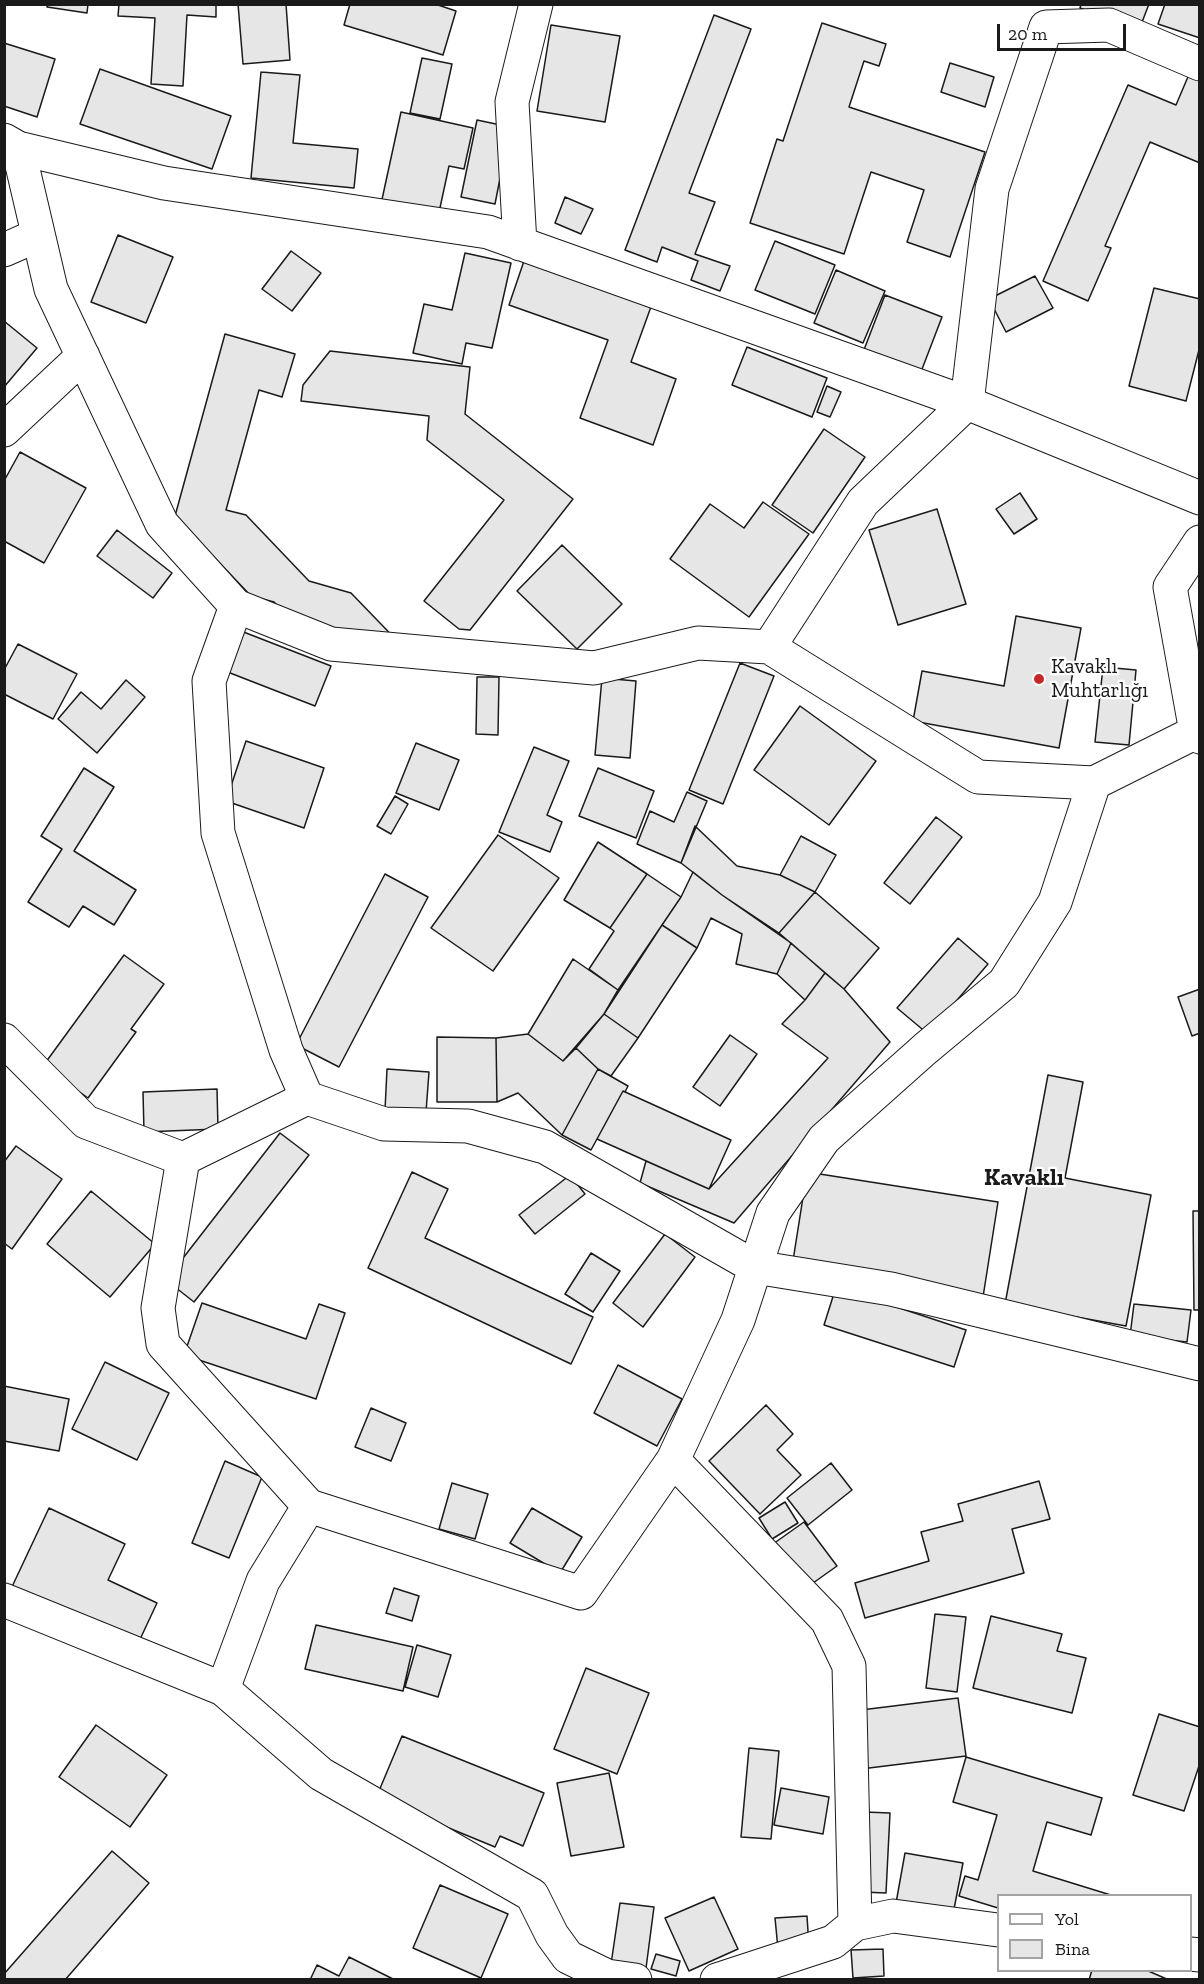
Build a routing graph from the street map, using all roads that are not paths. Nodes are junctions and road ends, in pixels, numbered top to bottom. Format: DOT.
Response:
graph roads {
  1 [pos="536,4"];
  2 [pos="1200,64"];
  3 [pos="11,144"];
  4 [pos="38,235"];
  5 [pos="520,244"];
  6 [pos="4,250"];
  7 [pos="82,356"];
  8 [pos="968,403"];
  9 [pos="4,430"];
  10 [pos="1200,498"];
  11 [pos="1200,542"];
  12 [pos="236,606"];
  13 [pos="769,647"];
  14 [pos="1198,735"];
  15 [pos="1094,783"];
  16 [pos="4,1040"];
  17 [pos="307,1098"];
  18 [pos="183,1159"];
  19 [pos="755,1267"];
  20 [pos="1200,1364"];
  21 [pos="673,1460"];
  22 [pos="309,1506"];
  23 [pos="4,1600"];
  24 [pos="223,1689"];
  25 [pos="855,1924"];
  26 [pos="997,1930"];
  27 [pos="562,1968"];
  28 [pos="634,1980"];
  29 [pos="717,1980"];
  1 -- 5 [label="street"];
  2 -- 8 [label="street"];
  3 -- 4 [label="street"];
  3 -- 5 [label="street"];
  4 -- 6 [label="street"];
  4 -- 7 [label="street"];
  5 -- 8 [label="street"];
  7 -- 9 [label="street"];
  7 -- 12 [label="street"];
  8 -- 10 [label="street"];
  8 -- 13 [label="street"];
  11 -- 14 [label="street"];
  12 -- 13 [label="street"];
  12 -- 17 [label="street"];
  13 -- 15 [label="street"];
  14 -- 15 [label="street"];
  15 -- 19 [label="street"];
  16 -- 18 [label="street"];
  17 -- 18 [label="street"];
  17 -- 19 [label="street"];
  18 -- 22 [label="street"];
  19 -- 20 [label="street"];
  19 -- 21 [label="street"];
  21 -- 22 [label="street"];
  21 -- 25 [label="street"];
  22 -- 24 [label="street"];
  23 -- 24 [label="street"];
  24 -- 27 [label="street"];
  25 -- 26 [label="street"];
  25 -- 29 [label="street"];
  27 -- 28 [label="street"];
}
